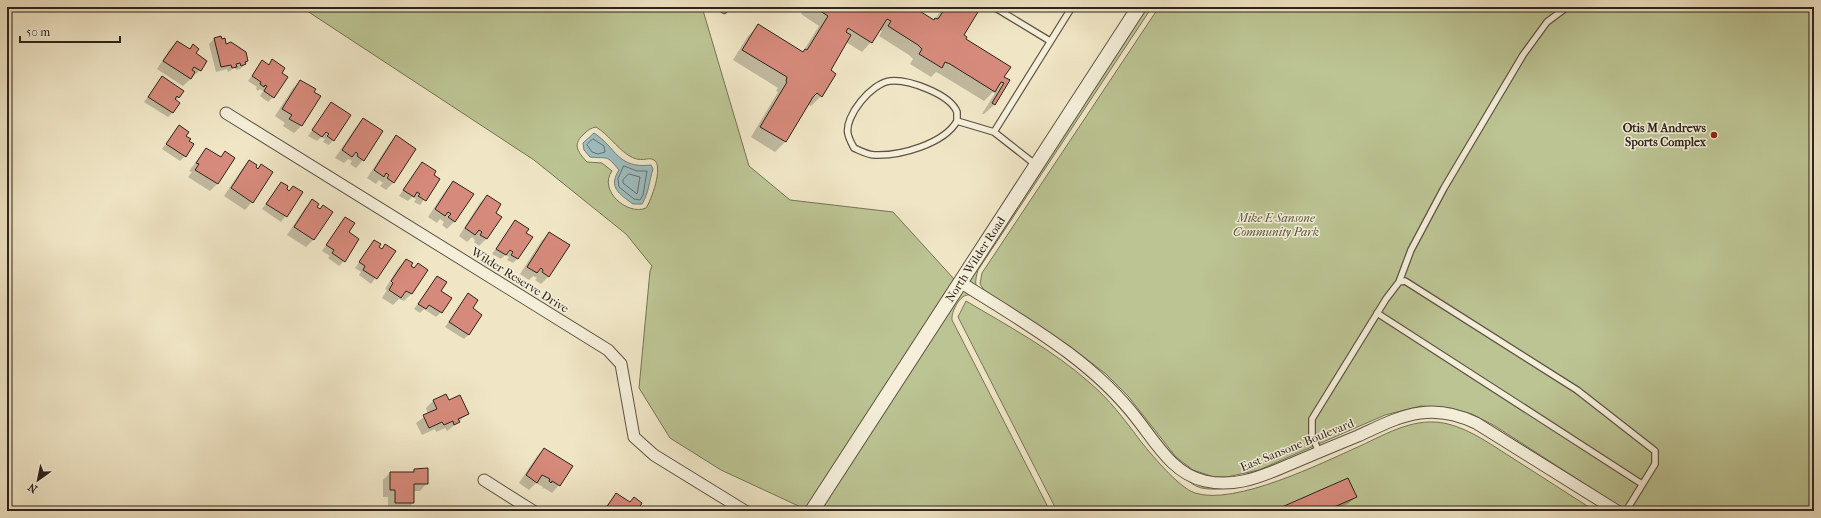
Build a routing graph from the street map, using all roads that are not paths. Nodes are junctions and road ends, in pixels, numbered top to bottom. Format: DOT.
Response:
graph roads {
  1 [pos="994,7"];
  2 [pos="1072,7"];
  3 [pos="1139,7"];
  4 [pos="1567,7"];
  5 [pos="1050,42"];
  6 [pos="226,113"];
  7 [pos="957,121"];
  8 [pos="994,132"];
  9 [pos="1037,165"];
  10 [pos="960,282"];
  11 [pos="1399,282"];
  12 [pos="1377,313"];
  13 [pos="1319,452"];
  14 [pos="484,480"];
  15 [pos="1642,484"];
  16 [pos="533,511"];
  17 [pos="745,511"];
  18 [pos="812,511"];
  19 [pos="1617,511"];
  20 [pos="1626,511"];
  1 -- 5 [label="lane"];
  2 -- 5 [label="lane"];
  3 -- 9 [label="street, North Wilder Road"];
  4 -- 11 [label="lane"];
  5 -- 8 [label="lane"];
  6 -- 17 [label="street, Wilder Reserve Drive"];
  7 -- 7 [label="lane"];
  7 -- 8 [label="lane"];
  8 -- 9 [label="lane"];
  9 -- 10 [label="street, North Wilder Road"];
  10 -- 13 [label="street, East Sansone Boulevard"];
  10 -- 18 [label="street, North Wilder Road"];
  11 -- 12 [label="lane"];
  11 -- 15 [label="lane"];
  12 -- 13 [label="lane"];
  12 -- 15 [label="lane"];
  13 -- 19 [label="street, East Sansone Boulevard"];
  14 -- 16 [label="street"];
  15 -- 20 [label="lane"];
}
